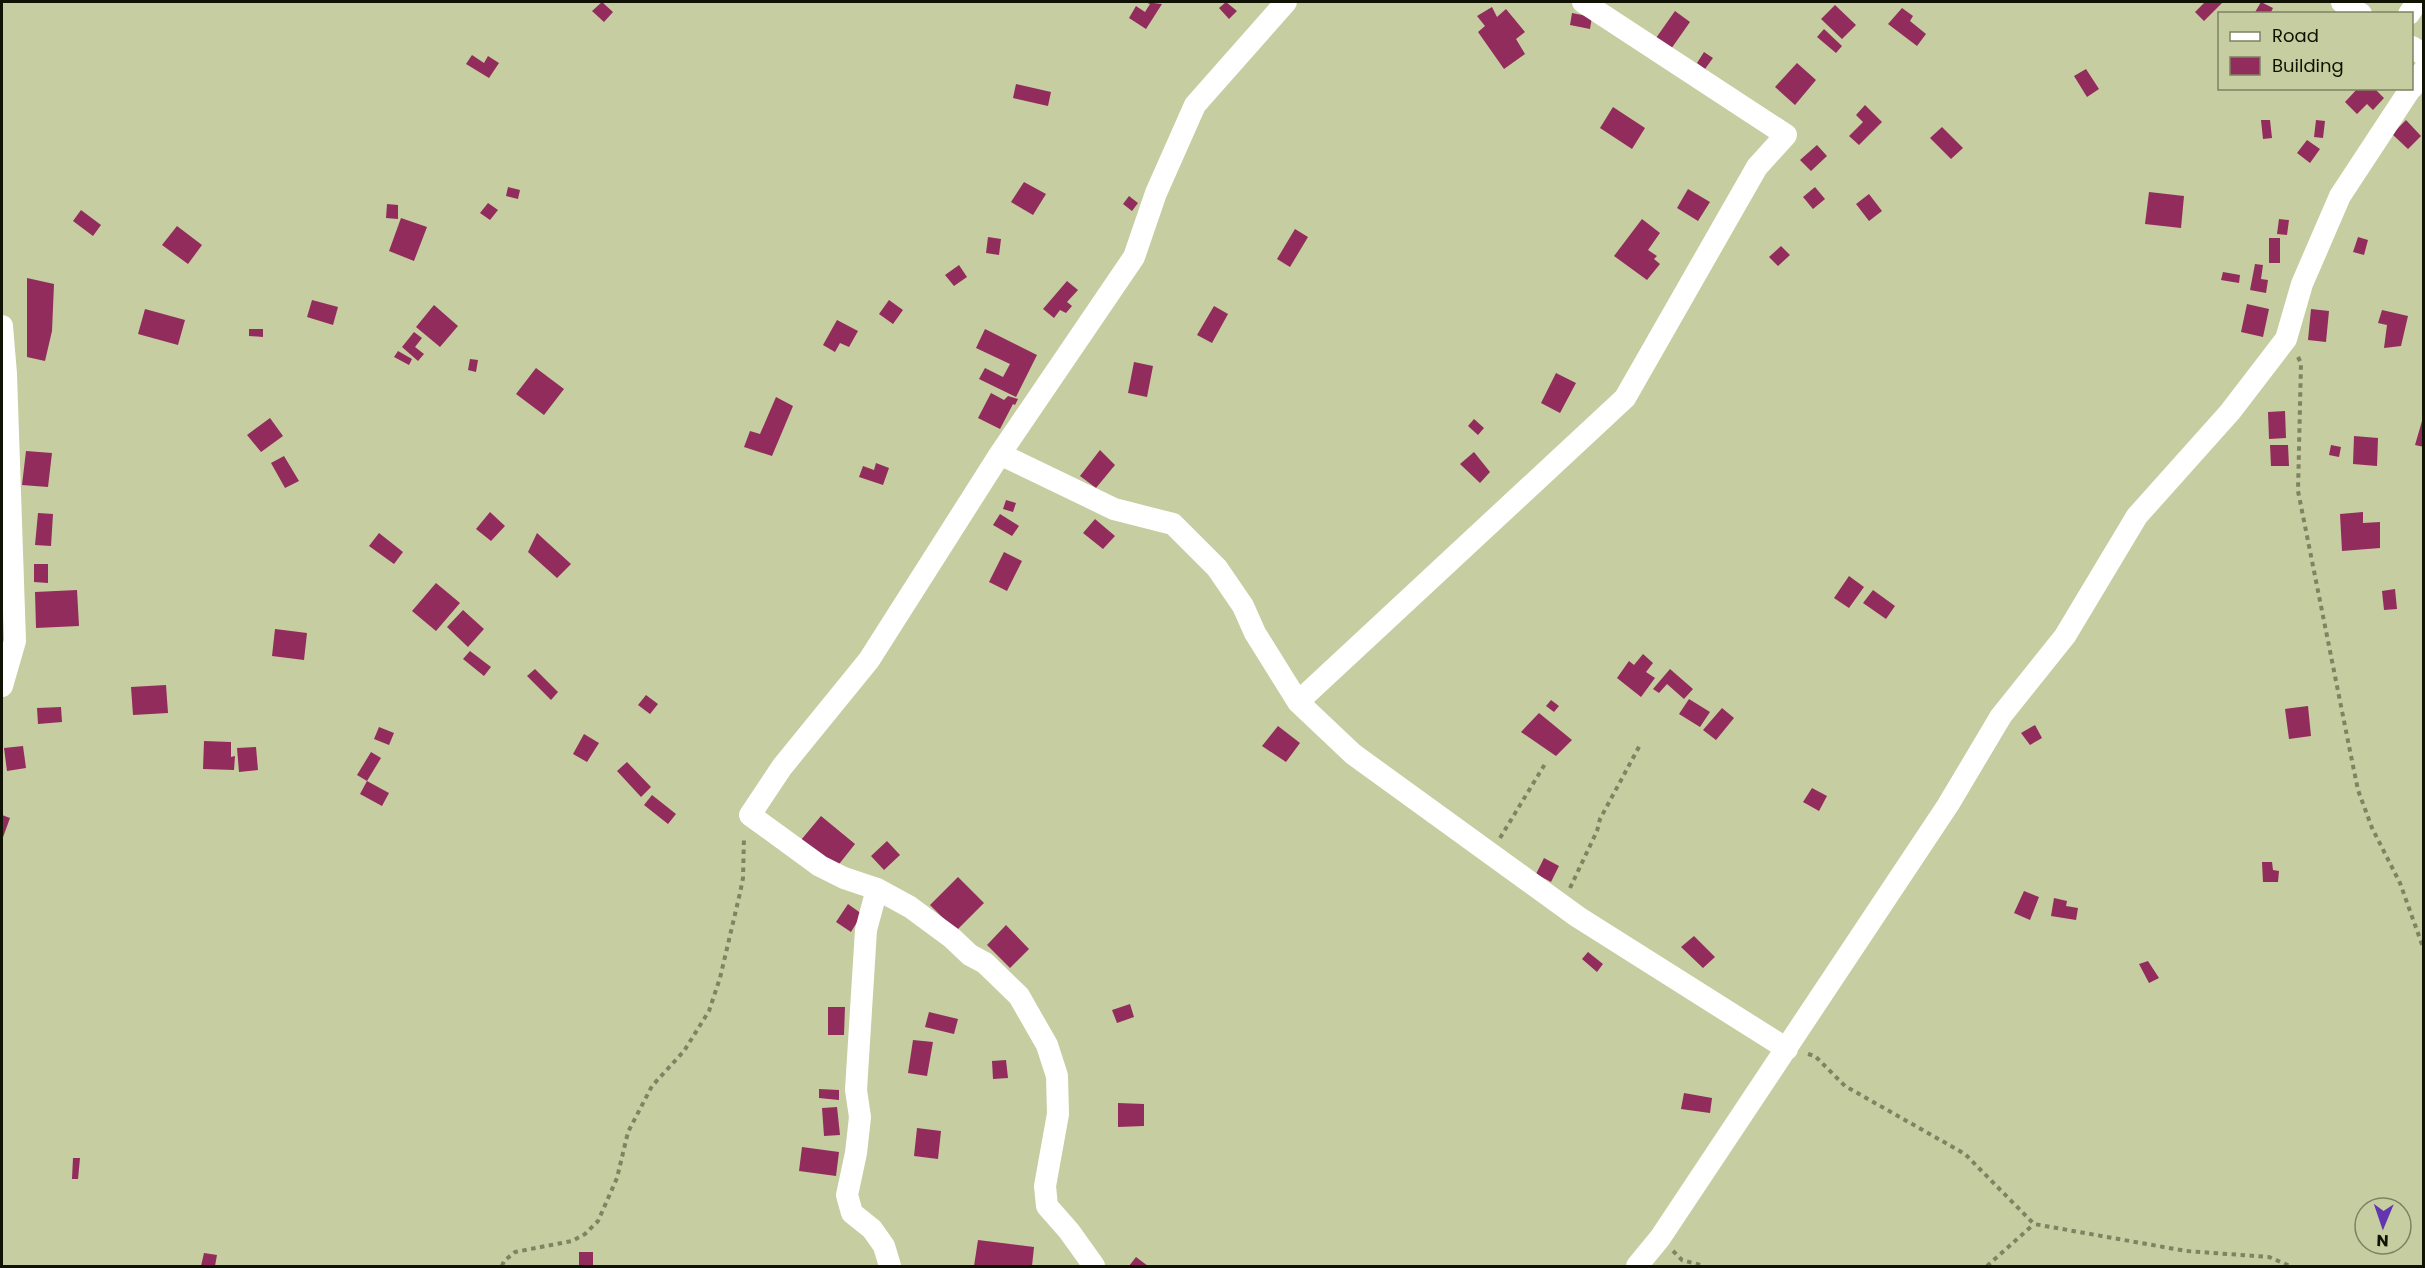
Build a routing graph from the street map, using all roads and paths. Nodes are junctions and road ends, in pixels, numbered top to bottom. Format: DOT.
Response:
graph roads {
  1 [pos="1286,2"];
  2 [pos="1583,2"];
  3 [pos="2343,2"];
  4 [pos="2358,12"];
  5 [pos="2424,70"];
  6 [pos="2413,85"];
  7 [pos="2410,90"];
  8 [pos="2,326"];
  9 [pos="2286,339"];
  10 [pos="1000,454"];
  11 [pos="2,687"];
  12 [pos="1298,702"];
  13 [pos="1640,745"];
  14 [pos="1545,764"];
  15 [pos="750,815"];
  16 [pos="1491,853"];
  17 [pos="877,889"];
  18 [pos="1562,905"];
  19 [pos="2424,950"];
  20 [pos="1787,1049"];
  21 [pos="2034,1224"];
  22 [pos="1660,1238"];
  23 [pos="502,1266"];
  24 [pos="890,1266"];
  25 [pos="1094,1266"];
  26 [pos="1637,1266"];
  27 [pos="1704,1266"];
  28 [pos="1987,1266"];
  29 [pos="2290,1266"];
  1 -- 10 [label="street"];
  2 -- 12 [label="street"];
  3 -- 4 [label="street"];
  5 -- 6 [label="street"];
  7 -- 9 [label="street"];
  8 -- 11 [label="street"];
  9 -- 19 [label="path"];
  9 -- 20 [label="street"];
  10 -- 12 [label="street"];
  10 -- 15 [label="street"];
  12 -- 16 [label="street"];
  13 -- 18 [label="path"];
  14 -- 16 [label="path"];
  15 -- 17 [label="street"];
  15 -- 23 [label="path"];
  16 -- 18 [label="street"];
  17 -- 24 [label="street"];
  17 -- 25 [label="street"];
  18 -- 20 [label="street"];
  20 -- 21 [label="path"];
  20 -- 22 [label="street"];
  21 -- 28 [label="path"];
  21 -- 29 [label="path"];
  22 -- 26 [label="street"];
  22 -- 27 [label="path"];
}
